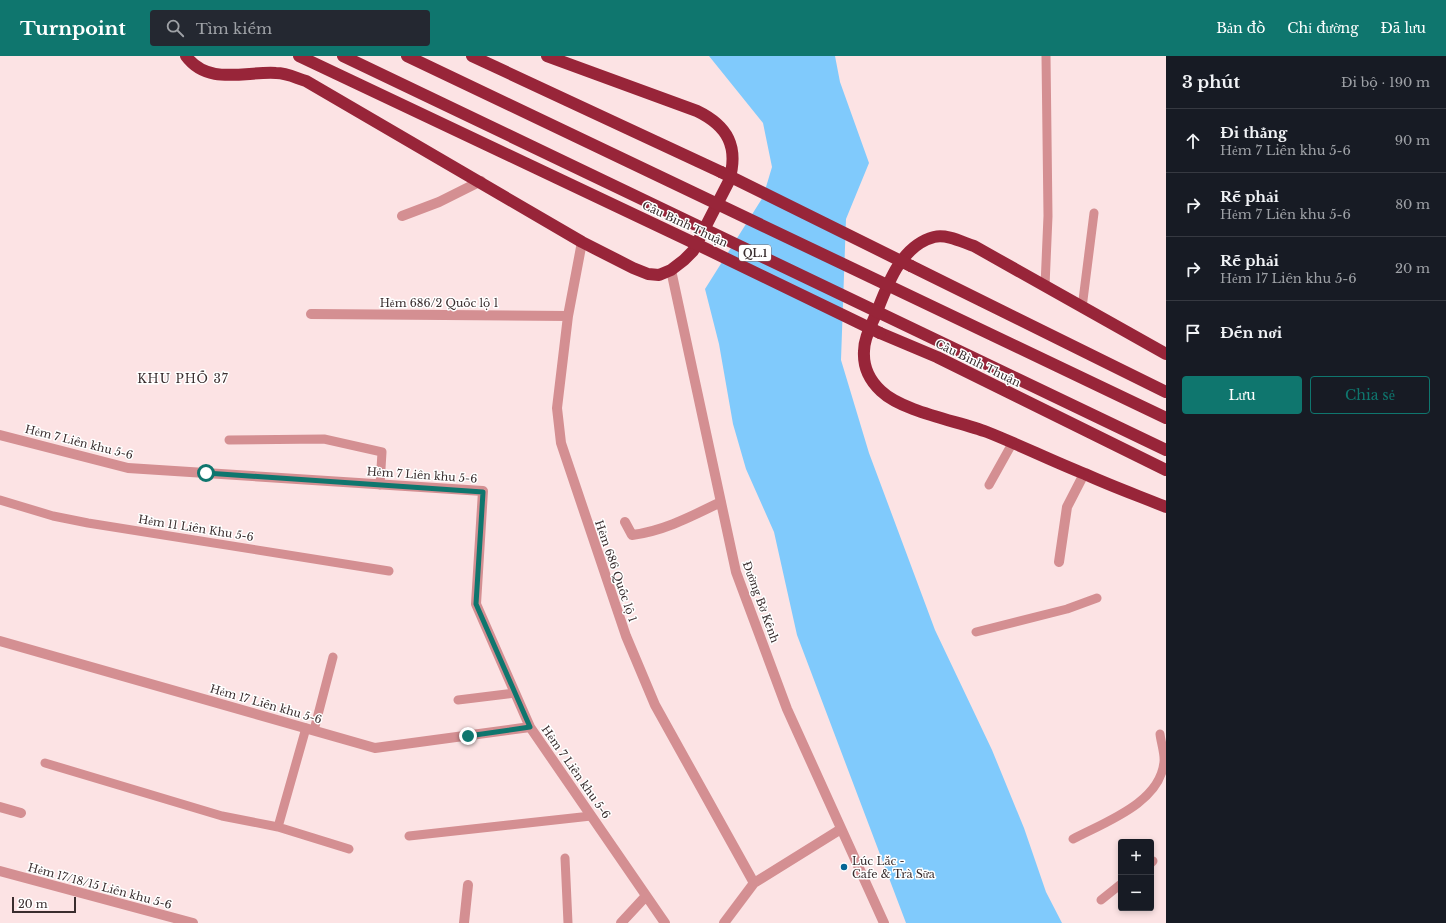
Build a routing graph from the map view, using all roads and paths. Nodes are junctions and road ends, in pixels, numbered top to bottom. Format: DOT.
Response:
graph roads {
  1 [pos="186,56"];
  2 [pos="300,56"];
  3 [pos="343,56"];
  4 [pos="406,56"];
  5 [pos="472,56"];
  6 [pos="547,56"];
  7 [pos="1046,56"];
  8 [pos="481,181"];
  9 [pos="1094,213"];
  10 [pos="402,216"];
  11 [pos="582,242"];
  12 [pos="671,270"];
  13 [pos="1045,286"];
  14 [pos="1082,308"];
  15 [pos="311,314"];
  16 [pos="568,316"];
  17 [pos="1166,354"];
  18 [pos="1166,392"];
  19 [pos="1166,418"];
  20 [pos="0,434"];
  21 [pos="229,440"];
  22 [pos="1013,442"];
  23 [pos="1166,450"];
  24 [pos="1166,470"];
  25 [pos="1084,474"];
  26 [pos="989,484"];
  27 [pos="380,485"];
  28 [pos="0,500"];
  29 [pos="721,502"];
  30 [pos="1166,507"];
  31 [pos="625,522"];
  32 [pos="1059,562"];
  33 [pos="389,571"];
  34 [pos="1097,598"];
  35 [pos="976,632"];
  36 [pos="0,642"];
  37 [pos="333,657"];
  38 [pos="515,693"];
  39 [pos="458,700"];
  40 [pos="530,727"];
  41 [pos="310,729"];
  42 [pos="1160,734"];
  43 [pos="45,763"];
  44 [pos="0,807"];
  45 [pos="21,813"];
  46 [pos="591,816"];
  47 [pos="278,828"];
  48 [pos="841,829"];
  49 [pos="409,836"];
  50 [pos="1073,839"];
  51 [pos="349,849"];
  52 [pos="565,858"];
  53 [pos="0,871"];
  54 [pos="754,883"];
  55 [pos="468,885"];
  56 [pos="1118,886"];
  57 [pos="646,896"];
  58 [pos="1101,900"];
  59 [pos="193,923"];
  60 [pos="464,923"];
  61 [pos="568,923"];
  62 [pos="621,923"];
  63 [pos="665,923"];
  64 [pos="724,923"];
  65 [pos="884,923"];
  1 -- 8 [label="highway"];
  2 -- 24 [label="highway, Cầu Bình Thuận / QL.1, bridge"];
  3 -- 23 [label="highway, Cầu Bình Thuận / QL.1, bridge"];
  4 -- 19 [label="highway, QL.1, bridge"];
  5 -- 18 [label="highway, bridge"];
  6 -- 12 [label="highway"];
  7 -- 13 [label="lane"];
  8 -- 10 [label="street"];
  8 -- 11 [label="highway"];
  9 -- 14 [label="lane"];
  11 -- 12 [label="highway"];
  11 -- 16 [label="street, Hẻm 686 Quốc lộ 1"];
  12 -- 29 [label="street, Đường Bờ Kênh"];
  13 -- 14 [label="highway"];
  13 -- 22 [label="highway"];
  14 -- 17 [label="highway"];
  15 -- 16 [label="street, Hẻm 686/2 Quốc lộ 1"];
  16 -- 54 [label="street, Hẻm 686 Quốc lộ 1"];
  20 -- 27 [label="street, Hẻm 7 Liên khu 5-6"];
  21 -- 27 [label="lane"];
  22 -- 25 [label="highway"];
  22 -- 26 [label="lane"];
  25 -- 30 [label="highway"];
  25 -- 32 [label="street"];
  27 -- 38 [label="street, Hẻm 7 Liên khu 5-6"];
  28 -- 33 [label="lane, Hẻm 11 Liên Khu 5-6"];
  29 -- 31 [label="street"];
  29 -- 48 [label="street, Đường Bờ Kênh"];
  34 -- 35 [label="lane"];
  36 -- 41 [label="street, Hẻm 17 Liên khu 5-6"];
  37 -- 41 [label="lane"];
  38 -- 39 [label="lane"];
  38 -- 40 [label="street, Hẻm 7 Liên khu 5-6"];
  40 -- 41 [label="street, Hẻm 17 Liên khu 5-6"];
  40 -- 46 [label="street, Hẻm 7 Liên khu 5-6"];
  41 -- 47 [label="lane"];
  42 -- 50 [label="lane"];
  43 -- 47 [label="lane"];
  44 -- 45 [label="street"];
  46 -- 49 [label="lane"];
  46 -- 57 [label="street, Hẻm 7 Liên khu 5-6"];
  47 -- 51 [label="lane"];
  48 -- 54 [label="street"];
  48 -- 65 [label="street, Đường Bờ Kênh"];
  52 -- 61 [label="lane"];
  53 -- 59 [label="street, Hẻm 17/18/15 Liên khu 5-6"];
  54 -- 64 [label="street"];
  55 -- 60 [label="street"];
  56 -- 58 [label="lane"];
  57 -- 62 [label="street"];
  57 -- 63 [label="street, Hẻm 7 Liên khu 5-6"];
}
